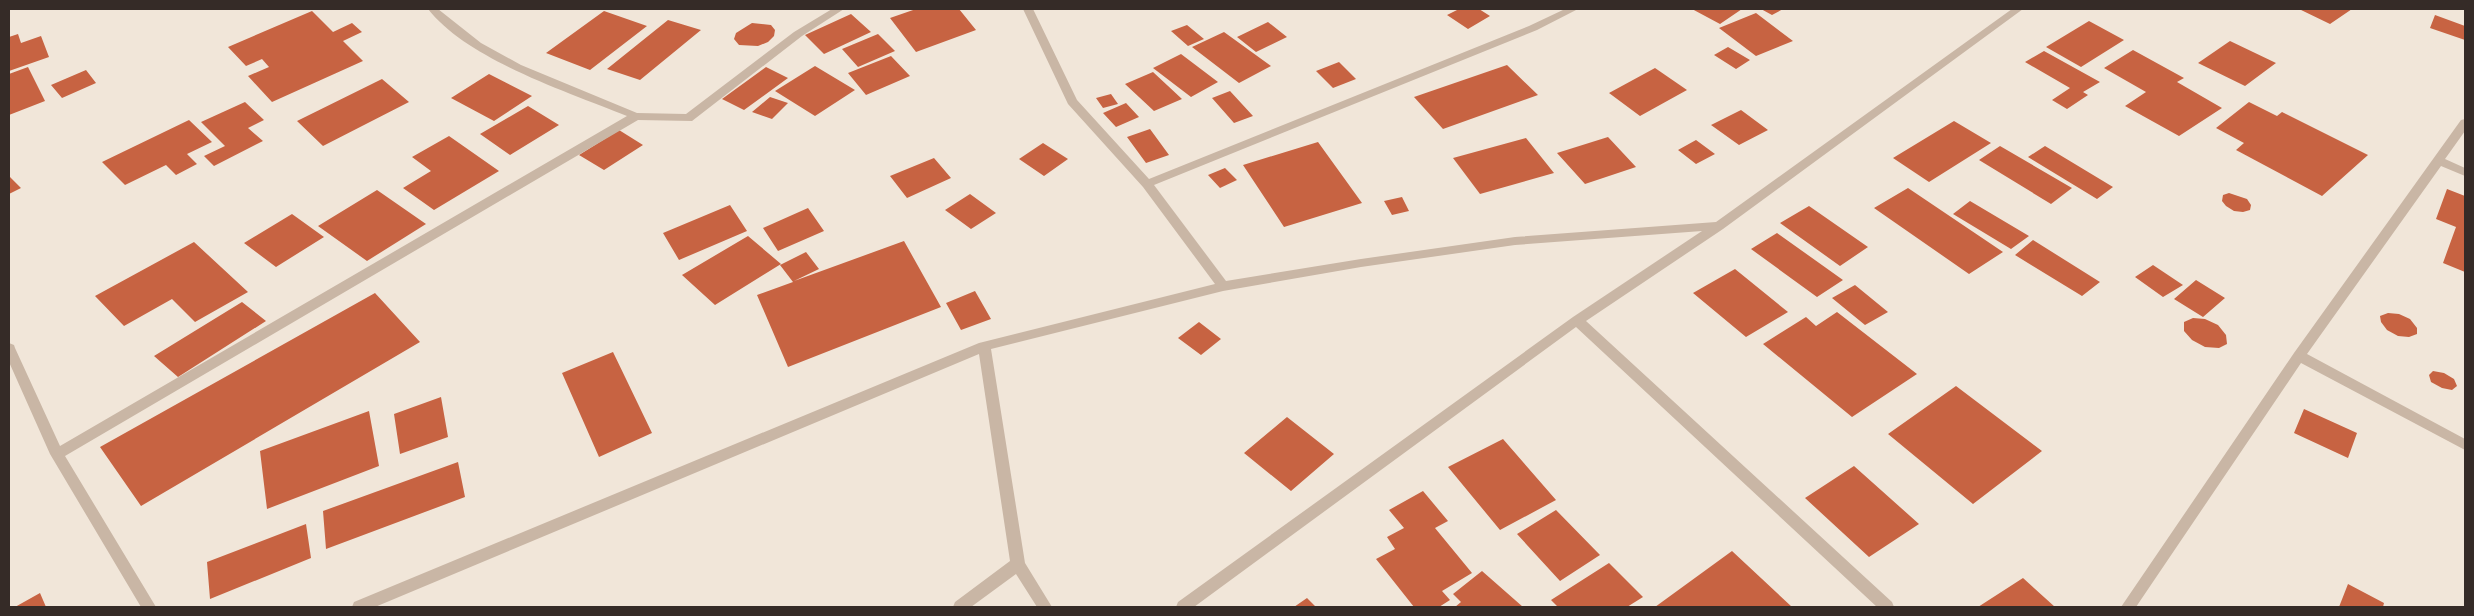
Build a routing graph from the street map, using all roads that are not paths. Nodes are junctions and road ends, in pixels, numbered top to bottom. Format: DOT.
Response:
graph roads {
  1 [pos="433,9"];
  2 [pos="839,9"];
  3 [pos="1028,9"];
  4 [pos="1573,9"];
  5 [pos="2018,9"];
  6 [pos="636,116"];
  7 [pos="2465,123"];
  8 [pos="2438,160"];
  9 [pos="2465,172"];
  10 [pos="1147,184"];
  11 [pos="1719,226"];
  12 [pos="1223,286"];
  13 [pos="1577,320"];
  14 [pos="984,346"];
  15 [pos="9,348"];
  16 [pos="2300,356"];
  17 [pos="2465,444"];
  18 [pos="57,454"];
  19 [pos="1018,564"];
  20 [pos="148,607"];
  21 [pos="359,607"];
  22 [pos="960,607"];
  23 [pos="1045,607"];
  24 [pos="1183,607"];
  25 [pos="1887,607"];
  26 [pos="2128,607"];
  1 -- 6 [label="street"];
  2 -- 6 [label="street"];
  3 -- 10 [label="street"];
  4 -- 10 [label="street"];
  5 -- 11 [label="street"];
  6 -- 18 [label="street"];
  7 -- 8 [label="street"];
  8 -- 9 [label="street"];
  8 -- 16 [label="street"];
  10 -- 12 [label="street"];
  11 -- 12 [label="street"];
  11 -- 13 [label="street"];
  12 -- 14 [label="street"];
  13 -- 24 [label="street"];
  13 -- 25 [label="street"];
  14 -- 19 [label="street"];
  14 -- 21 [label="street"];
  15 -- 18 [label="street"];
  16 -- 17 [label="street"];
  16 -- 26 [label="street"];
  18 -- 20 [label="street"];
  19 -- 22 [label="street"];
  19 -- 23 [label="street"];
}
